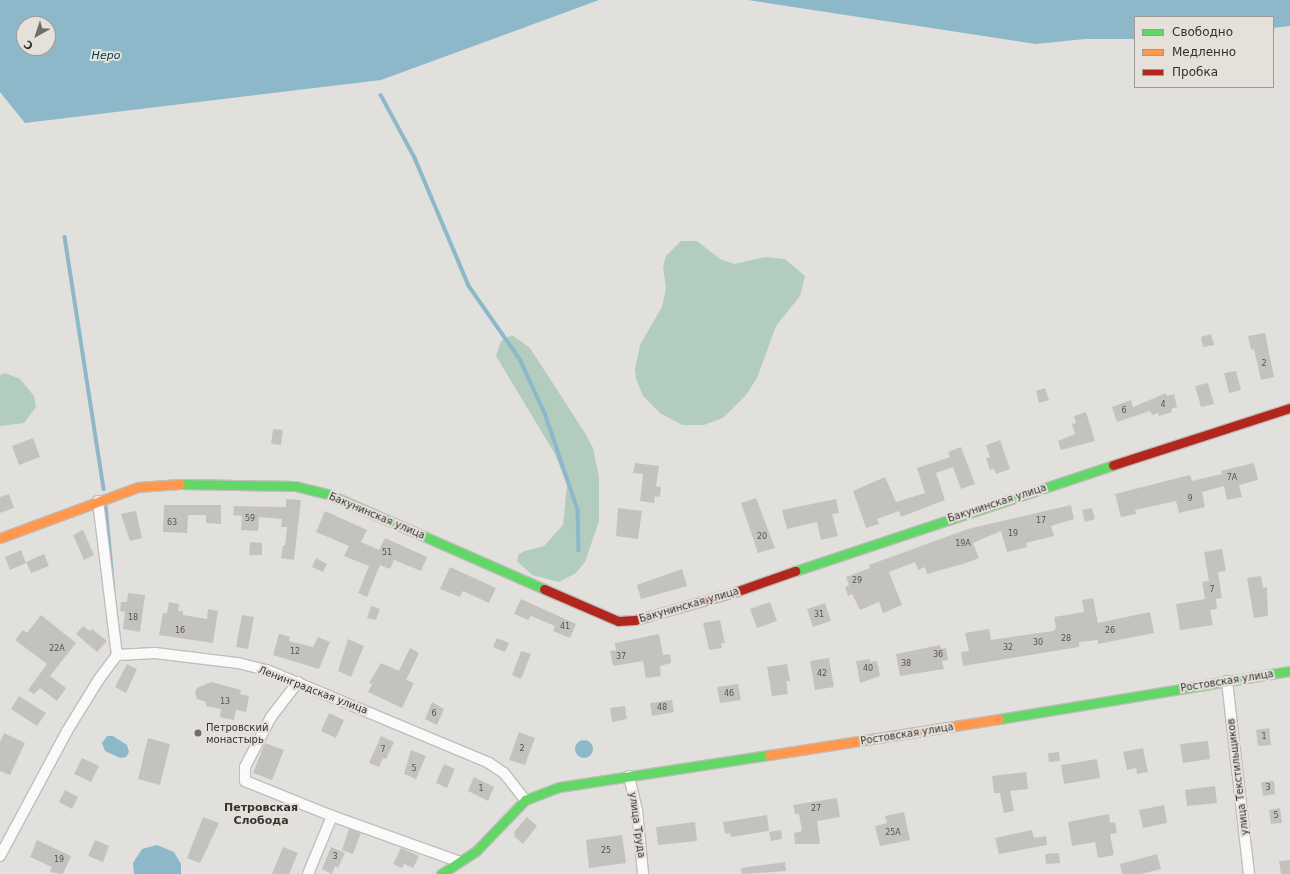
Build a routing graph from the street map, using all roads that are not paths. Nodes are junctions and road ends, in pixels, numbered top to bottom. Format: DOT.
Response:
graph roads {
  1 [pos="1290,408"];
  2 [pos="98,501"];
  3 [pos="0,538"];
  4 [pos="117,655"];
  5 [pos="1290,671"];
  6 [pos="1227,681"];
  7 [pos="298,682"];
  8 [pos="629,776"];
  9 [pos="525,800"];
  10 [pos="332,816"];
  11 [pos="0,856"];
  12 [pos="458,861"];
  13 [pos="308,874"];
  14 [pos="441,874"];
  15 [pos="643,874"];
  16 [pos="1249,874"];
  1 -- 2 [label="street, Бакунинская улица"];
  2 -- 3 [label="street, Бакунинская улица"];
  2 -- 4 [label="street"];
  4 -- 7 [label="street, Ленинградская улица"];
  4 -- 11 [label="street"];
  5 -- 6 [label="street, Ростовская улица"];
  6 -- 8 [label="street, Ростовская улица"];
  6 -- 16 [label="street, улица Текстильщиков"];
  7 -- 9 [label="street, Ленинградская улица"];
  7 -- 10 [label="street"];
  8 -- 9 [label="street, Ростовская улица"];
  8 -- 15 [label="street, улица Труда"];
  9 -- 12 [label="street"];
  10 -- 12 [label="street"];
  10 -- 13 [label="street"];
  12 -- 14 [label="street"];
}
